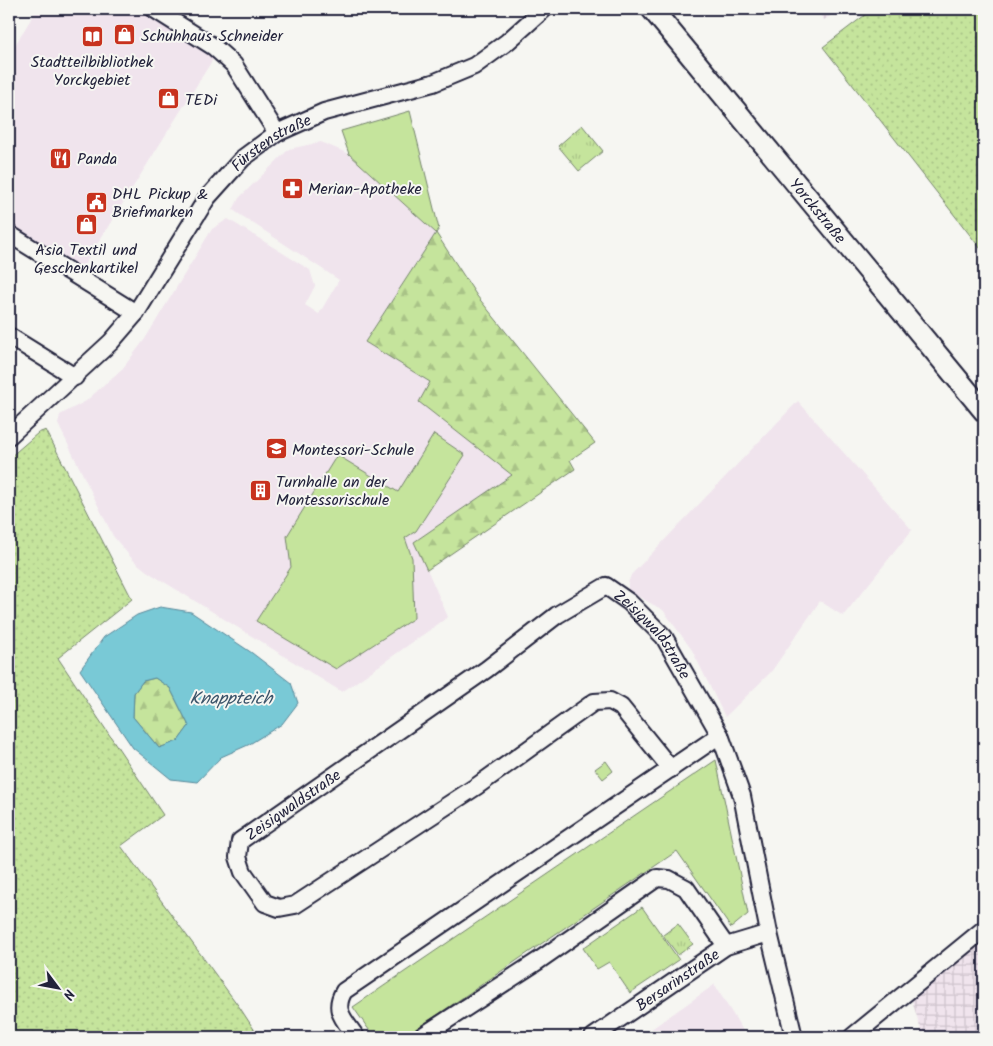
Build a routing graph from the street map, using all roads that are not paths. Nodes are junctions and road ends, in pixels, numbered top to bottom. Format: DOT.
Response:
graph roads {
  1 [pos="154,9"];
  2 [pos="544,9"];
  3 [pos="652,9"];
  4 [pos="277,133"];
  5 [pos="9,234"];
  6 [pos="136,313"];
  7 [pos="9,336"];
  8 [pos="75,377"];
  9 [pos="984,411"];
  10 [pos="9,436"];
  11 [pos="720,735"];
  12 [pos="670,769"];
  13 [pos="984,929"];
  14 [pos="769,933"];
  15 [pos="726,946"];
  16 [pos="356,1037"];
  17 [pos="421,1037"];
  18 [pos="593,1037"];
  19 [pos="794,1037"];
  20 [pos="852,1037"];
  1 -- 4 [label="street"];
  2 -- 4 [label="street, Fürstenstraße"];
  3 -- 9 [label="main road, Yorckstraße"];
  4 -- 6 [label="street, Fürstenstraße"];
  5 -- 6 [label="street"];
  6 -- 8 [label="street, Fürstenstraße"];
  7 -- 8 [label="street"];
  8 -- 10 [label="street, Fürstenstraße"];
  11 -- 12 [label="street"];
  11 -- 12 [label="street, Zeisigwaldstraße"];
  11 -- 14 [label="street, Zeisigwaldstraße"];
  12 -- 16 [label="street"];
  13 -- 20 [label="street"];
  14 -- 15 [label="street, Bersarinstraße"];
  14 -- 19 [label="street, Zeisigwaldstraße"];
  15 -- 17 [label="street"];
  15 -- 18 [label="street, Bersarinstraße"];
}
